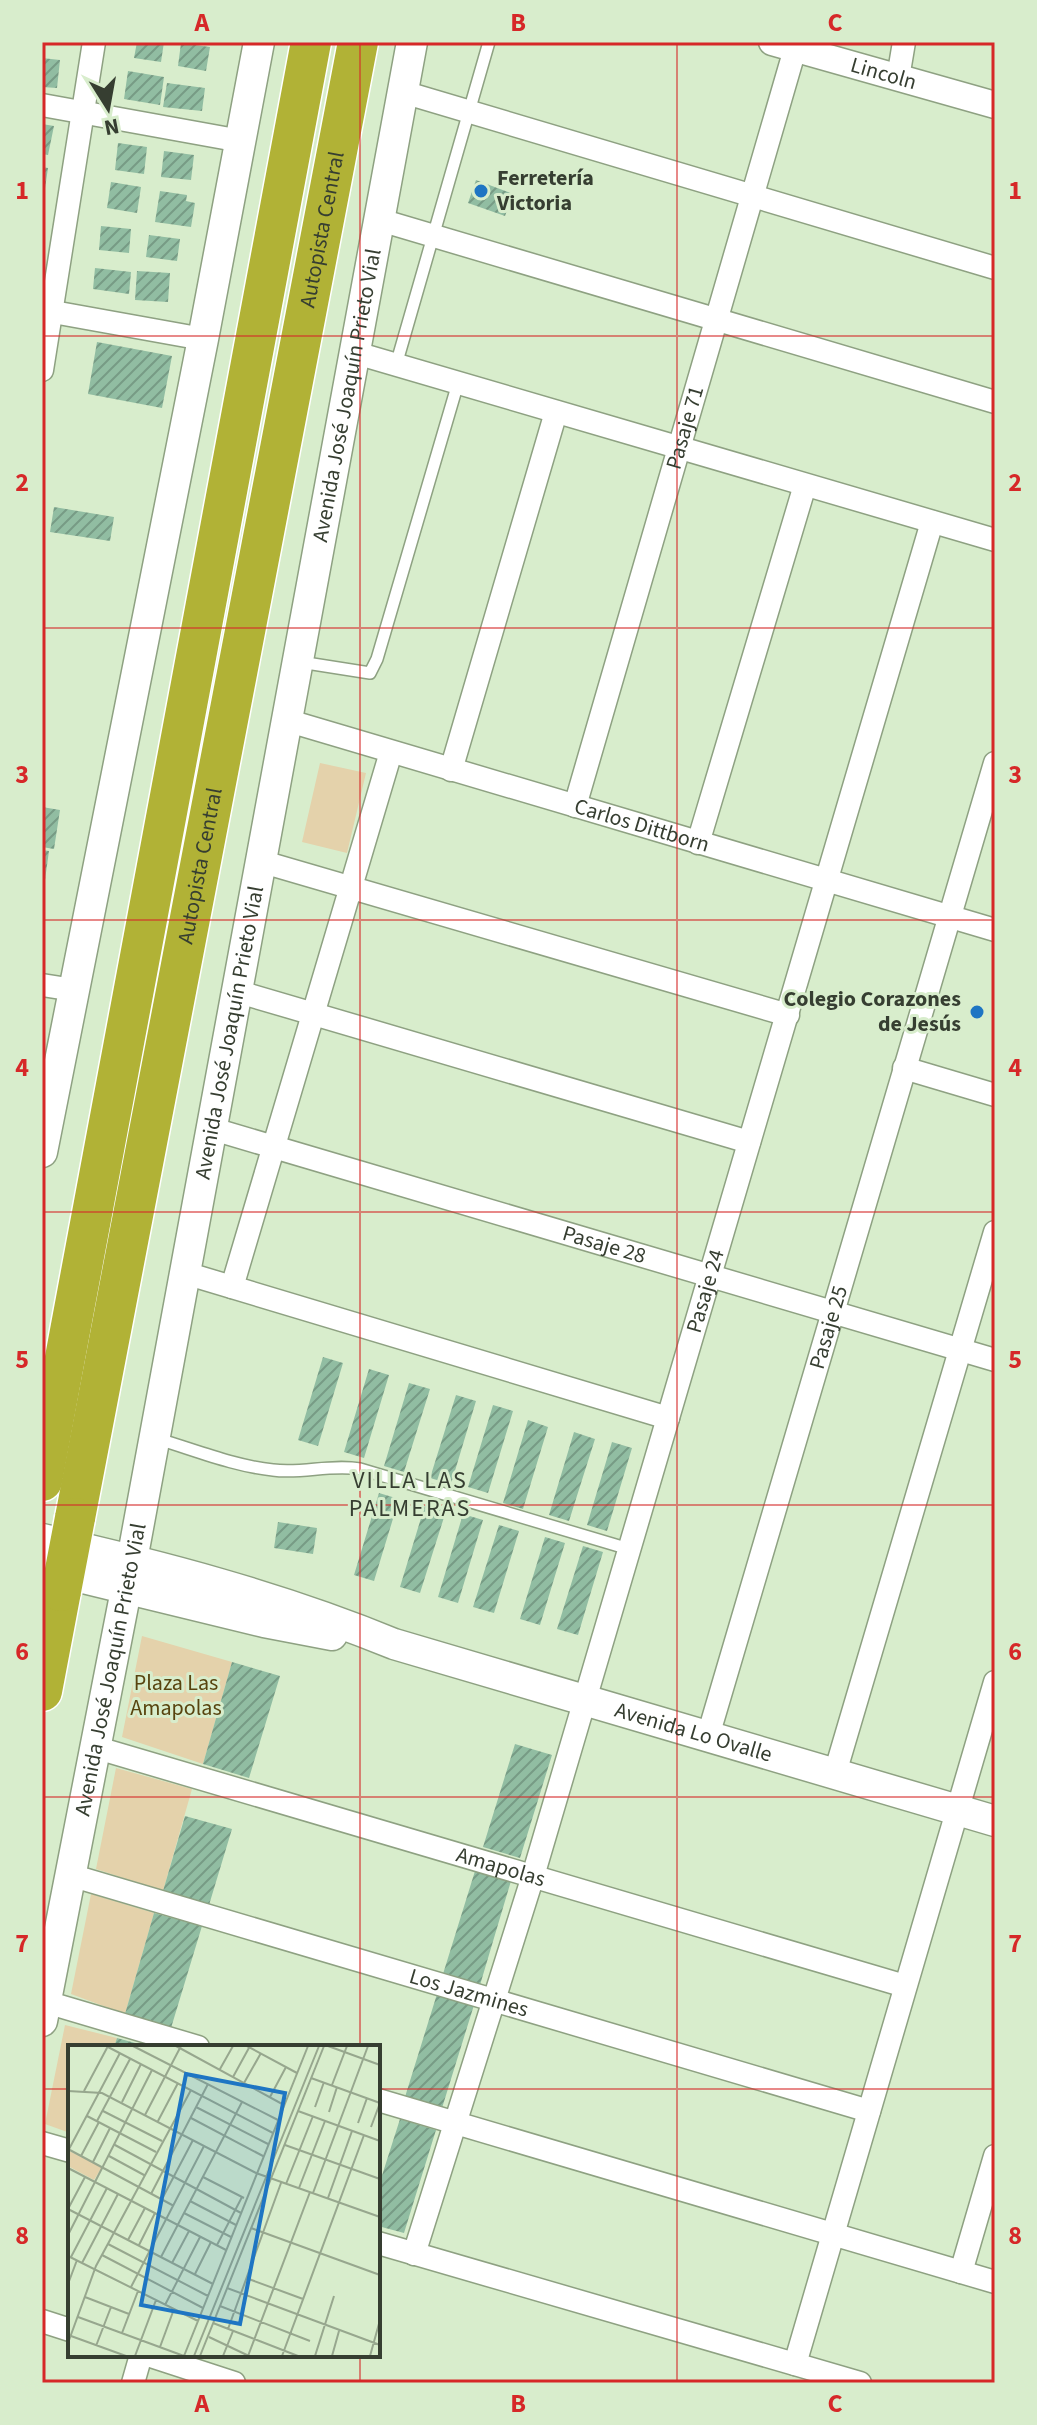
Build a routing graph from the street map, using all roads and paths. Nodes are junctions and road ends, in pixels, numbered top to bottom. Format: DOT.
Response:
graph roads {
  1 [pos="94,42"];
  2 [pos="259,42"];
  3 [pos="311,42"];
  4 [pos="358,42"];
  5 [pos="412,42"];
  6 [pos="489,42"];
  7 [pos="904,42"];
  8 [pos="783,45"];
  9 [pos="898,78"];
  10 [pos="403,92"];
  11 [pos="42,105"];
  12 [pos="995,105"];
  13 [pos="83,112"];
  14 [pos="469,112"];
  15 [pos="241,141"];
  16 [pos="752,196"];
  17 [pos="380,220"];
  18 [pos="434,236"];
  19 [pos="995,268"];
  20 [pos="47,311"];
  21 [pos="716,320"];
  22 [pos="203,339"];
  23 [pos="356,353"];
  24 [pos="396,365"];
  25 [pos="42,370"];
  26 [pos="458,383"];
  27 [pos="995,402"];
  28 [pos="556,412"];
  29 [pos="679,448"];
  30 [pos="805,485"];
  31 [pos="932,522"];
  32 [pos="995,540"];
  33 [pos="300,662"];
  34 [pos="289,721"];
  35 [pos="391,752"];
  36 [pos="995,763"];
  37 [pos="451,770"];
  38 [pos="575,806"];
  39 [pos="698,843"];
  40 [pos="263,862"];
  41 [pos="827,881"];
  42 [pos="351,888"];
  43 [pos="949,917"];
  44 [pos="995,930"];
  45 [pos="42,985"];
  46 [pos="74,990"];
  47 [pos="239,992"];
  48 [pos="313,1014"];
  49 [pos="788,1015"];
  50 [pos="904,1068"];
  51 [pos="995,1095"];
  52 [pos="213,1129"];
  53 [pos="749,1142"];
  54 [pos="274,1147"];
  55 [pos="42,1152"];
  56 [pos="995,1232"];
  57 [pos="185,1273"];
  58 [pos="710,1276"];
  59 [pos="232,1287"];
  60 [pos="833,1312"];
  61 [pos="960,1349"];
  62 [pos="995,1360"];
  63 [pos="668,1418"];
  64 [pos="154,1438"];
  65 [pos="42,1481"];
  66 [pos="42,1539"];
  67 [pos="629,1549"];
  68 [pos="129,1573"];
  69 [pos="52,1580"];
  70 [pos="995,1682"];
  71 [pos="42,1691"];
  72 [pos="584,1700"];
  73 [pos="708,1736"];
  74 [pos="94,1747"];
  75 [pos="835,1773"];
  76 [pos="957,1810"];
  77 [pos="995,1821"];
  78 [pos="70,1875"];
  79 [pos="533,1876"];
  80 [pos="905,1986"];
  81 [pos="493,2002"];
  82 [pos="44,2011"];
  83 [pos="189,2045"];
  84 [pos="380,2101"];
  85 [pos="869,2111"];
  86 [pos="455,2123"];
  87 [pos="42,2143"];
  88 [pos="68,2150"];
  89 [pos="995,2156"];
  90 [pos="832,2234"];
  91 [pos="380,2244"];
  92 [pos="414,2254"];
  93 [pos="961,2272"];
  94 [pos="995,2282"];
  95 [pos="42,2321"];
  96 [pos="68,2329"];
  97 [pos="140,2357"];
  98 [pos="154,2357"];
  99 [pos="795,2364"];
  100 [pos="133,2383"];
  101 [pos="234,2383"];
  102 [pos="860,2383"];
  1 -- 13 [label="street"];
  2 -- 15 [label="main road"];
  3 -- 65 [label="highway, Autopista Central"];
  4 -- 69 [label="highway, Autopista Central, bridge"];
  5 -- 10 [label="main road, Avenida José Joaquín Prieto Vial"];
  6 -- 14 [label="lane"];
  7 -- 9 [label="street"];
  8 -- 9 [label="street, Lincoln"];
  8 -- 16 [label="street, Pasaje 71"];
  9 -- 12 [label="street, Lincoln"];
  10 -- 14 [label="street"];
  10 -- 17 [label="main road, Avenida José Joaquín Prieto Vial"];
  11 -- 13 [label="street"];
  13 -- 15 [label="street"];
  13 -- 20 [label="street"];
  14 -- 16 [label="street"];
  14 -- 18 [label="lane"];
  15 -- 22 [label="main road"];
  16 -- 19 [label="street"];
  16 -- 21 [label="street, Pasaje 71"];
  17 -- 18 [label="street"];
  17 -- 23 [label="main road, Avenida José Joaquín Prieto Vial"];
  18 -- 21 [label="street"];
  18 -- 24 [label="lane"];
  20 -- 22 [label="street"];
  20 -- 25 [label="street"];
  21 -- 27 [label="street"];
  21 -- 29 [label="street, Pasaje 71"];
  22 -- 46 [label="main road"];
  23 -- 24 [label="street"];
  23 -- 33 [label="main road, Avenida José Joaquín Prieto Vial"];
  24 -- 26 [label="street"];
  26 -- 28 [label="street"];
  26 -- 33 [label="lane"];
  28 -- 29 [label="street"];
  28 -- 37 [label="street"];
  29 -- 30 [label="street"];
  29 -- 38 [label="street, Pasaje 71"];
  30 -- 31 [label="street"];
  30 -- 39 [label="street"];
  31 -- 32 [label="street"];
  31 -- 41 [label="street, Pasaje 24"];
  33 -- 34 [label="main road, Avenida José Joaquín Prieto Vial"];
  34 -- 35 [label="street, Carlos Dittborn"];
  34 -- 40 [label="main road, Avenida José Joaquín Prieto Vial"];
  35 -- 37 [label="street, Carlos Dittborn"];
  35 -- 42 [label="street"];
  36 -- 43 [label="street, Pasaje 25"];
  37 -- 38 [label="street, Carlos Dittborn"];
  38 -- 39 [label="street, Carlos Dittborn"];
  39 -- 41 [label="street, Carlos Dittborn"];
  40 -- 42 [label="street"];
  40 -- 47 [label="main road, Avenida José Joaquín Prieto Vial"];
  41 -- 43 [label="street, Carlos Dittborn"];
  41 -- 49 [label="street, Pasaje 24"];
  42 -- 48 [label="street"];
  42 -- 49 [label="street"];
  43 -- 44 [label="street, Carlos Dittborn"];
  43 -- 50 [label="street, Pasaje 25"];
  45 -- 46 [label="street"];
  46 -- 55 [label="main road"];
  47 -- 48 [label="street"];
  47 -- 52 [label="main road, Avenida José Joaquín Prieto Vial"];
  48 -- 53 [label="street"];
  48 -- 54 [label="street"];
  49 -- 53 [label="street, Pasaje 24"];
  50 -- 51 [label="street"];
  50 -- 60 [label="street, Pasaje 25"];
  52 -- 54 [label="street, Pasaje 28"];
  52 -- 57 [label="main road, Avenida José Joaquín Prieto Vial"];
  53 -- 58 [label="street, Pasaje 24"];
  54 -- 58 [label="street, Pasaje 28"];
  54 -- 59 [label="street"];
  56 -- 61 [label="street"];
  57 -- 59 [label="street"];
  57 -- 64 [label="main road, Avenida José Joaquín Prieto Vial"];
  58 -- 60 [label="street, Pasaje 28"];
  58 -- 63 [label="street, Pasaje 24"];
  59 -- 63 [label="street"];
  60 -- 61 [label="street, Pasaje 28"];
  60 -- 73 [label="street, Pasaje 25"];
  61 -- 62 [label="street, Pasaje 28"];
  61 -- 75 [label="street"];
  63 -- 67 [label="street, Pasaje 24"];
  64 -- 67 [label="lane"];
  64 -- 68 [label="main road, Avenida José Joaquín Prieto Vial"];
  66 -- 68 [label="main road, Avenida Lo Ovalle"];
  67 -- 72 [label="street, Pasaje 24"];
  68 -- 69 [label="main road, Avenida Lo Ovalle"];
  68 -- 72 [label="main road, Avenida Lo Ovalle"];
  68 -- 74 [label="main road, Avenida José Joaquín Prieto Vial"];
  69 -- 71 [label="highway, Autopista Central"];
  70 -- 76 [label="street"];
  72 -- 73 [label="main road, Avenida Lo Ovalle"];
  72 -- 79 [label="street, Pasaje 24"];
  73 -- 75 [label="main road, Avenida Lo Ovalle"];
  74 -- 78 [label="main road, Avenida José Joaquín Prieto Vial"];
  74 -- 79 [label="street, Amapolas"];
  75 -- 76 [label="main road, Avenida Lo Ovalle"];
  76 -- 77 [label="main road, Avenida Lo Ovalle"];
  76 -- 80 [label="street"];
  78 -- 81 [label="street, Los Jazmines"];
  78 -- 82 [label="main road, Avenida José Joaquín Prieto Vial"];
  79 -- 80 [label="street, Amapolas"];
  79 -- 81 [label="street, Pasaje 24"];
  80 -- 85 [label="street"];
  81 -- 85 [label="street, Los Jazmines"];
  81 -- 86 [label="street, Pasaje 24"];
  82 -- 83 [label="street"];
  84 -- 86 [label="street"];
  85 -- 90 [label="street"];
  86 -- 90 [label="street"];
  86 -- 92 [label="street, Pasaje 24"];
  87 -- 88 [label="street"];
  89 -- 93 [label="street"];
  90 -- 93 [label="street"];
  90 -- 99 [label="street"];
  91 -- 92 [label="street"];
  92 -- 99 [label="street"];
  93 -- 94 [label="street"];
  95 -- 96 [label="street"];
  97 -- 100 [label="street"];
  98 -- 101 [label="street"];
  99 -- 102 [label="street"];
}
